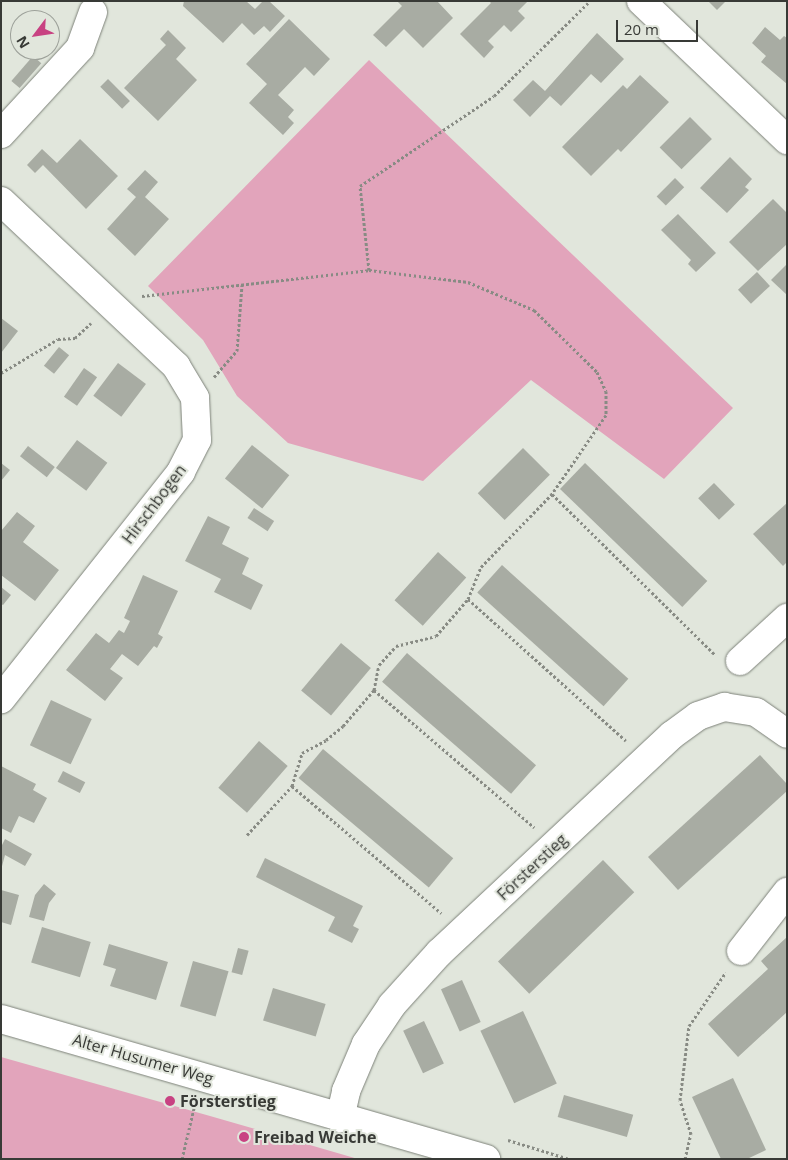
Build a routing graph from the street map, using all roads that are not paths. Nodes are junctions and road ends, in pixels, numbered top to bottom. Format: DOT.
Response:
graph roads {
  1 [pos="641,1"];
  2 [pos="93,12"];
  3 [pos="1,134"];
  4 [pos="787,140"];
  5 [pos="1,201"];
  6 [pos="787,618"];
  7 [pos="729,660"];
  8 [pos="1,699"];
  9 [pos="787,734"];
  10 [pos="787,892"];
  11 [pos="741,951"];
  12 [pos="1,1019"];
  13 [pos="340,1118"];
  14 [pos="486,1159"];
  1 -- 4 [label="street"];
  2 -- 3 [label="street"];
  5 -- 8 [label="street, Hirschbogen"];
  6 -- 7 [label="street"];
  9 -- 13 [label="street, Försterstieg"];
  10 -- 11 [label="street"];
  12 -- 13 [label="street, Alter Husumer Weg"];
  13 -- 14 [label="street, Alter Husumer Weg"];
}
